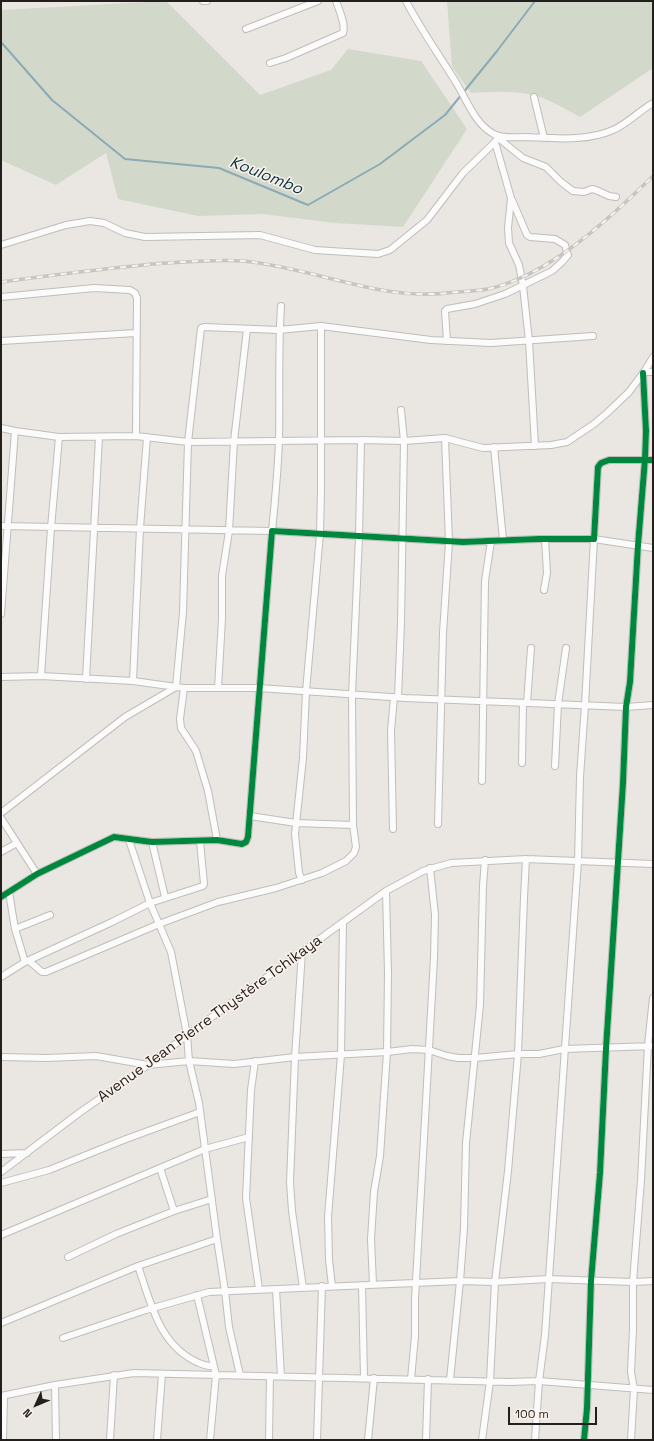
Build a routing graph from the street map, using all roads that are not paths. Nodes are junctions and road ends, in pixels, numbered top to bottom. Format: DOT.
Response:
graph roads {
  1 [pos="202,1"];
  2 [pos="207,1"];
  3 [pos="318,1"];
  4 [pos="336,1"];
  5 [pos="406,1"];
  6 [pos="246,29"];
  7 [pos="270,63"];
  8 [pos="534,97"];
  9 [pos="653,103"];
  10 [pos="544,138"];
  11 [pos="497,139"];
  12 [pos="616,197"];
  13 [pos="511,198"];
  14 [pos="1,245"];
  15 [pos="523,286"];
  16 [pos="1,297"];
  17 [pos="281,306"];
  18 [pos="321,326"];
  19 [pos="247,329"];
  20 [pos="279,330"];
  21 [pos="136,333"];
  22 [pos="593,336"];
  23 [pos="1,341"];
  24 [pos="447,341"];
  25 [pos="529,341"];
  26 [pos="653,357"];
  27 [pos="644,372"];
  28 [pos="653,372"];
  29 [pos="401,410"];
  30 [pos="1,428"];
  31 [pos="15,431"];
  32 [pos="136,436"];
  33 [pos="59,437"];
  34 [pos="99,437"];
  35 [pos="147,437"];
  36 [pos="445,438"];
  37 [pos="321,440"];
  38 [pos="361,440"];
  39 [pos="234,441"];
  40 [pos="279,441"];
  41 [pos="404,441"];
  42 [pos="188,442"];
  43 [pos="535,446"];
  44 [pos="494,447"];
  45 [pos="645,459"];
  46 [pos="653,460"];
  47 [pos="4,526"];
  48 [pos="93,527"];
  49 [pos="50,528"];
  50 [pos="140,528"];
  51 [pos="185,529"];
  52 [pos="229,531"];
  53 [pos="272,532"];
  54 [pos="320,534"];
  55 [pos="359,536"];
  56 [pos="402,539"];
  57 [pos="545,539"];
  58 [pos="594,539"];
  59 [pos="503,540"];
  60 [pos="491,541"];
  61 [pos="449,542"];
  62 [pos="638,546"];
  63 [pos="653,548"];
  64 [pos="544,590"];
  65 [pos="1,614"];
  66 [pos="530,648"];
  67 [pos="566,648"];
  68 [pos="41,676"];
  69 [pos="1,677"];
  70 [pos="86,679"];
  71 [pos="134,681"];
  72 [pos="176,687"];
  73 [pos="184,688"];
  74 [pos="218,688"];
  75 [pos="259,688"];
  76 [pos="306,691"];
  77 [pos="352,694"];
  78 [pos="396,697"];
  79 [pos="441,699"];
  80 [pos="482,701"];
  81 [pos="525,703"];
  82 [pos="558,704"];
  83 [pos="585,705"];
  84 [pos="653,705"];
  85 [pos="626,707"];
  86 [pos="522,763"];
  87 [pos="554,766"];
  88 [pos="482,781"];
  89 [pos="1,813"];
  90 [pos="250,816"];
  91 [pos="1,818"];
  92 [pos="296,823"];
  93 [pos="438,824"];
  94 [pos="353,825"];
  95 [pos="393,829"];
  96 [pos="129,840"];
  97 [pos="217,840"];
  98 [pos="200,841"];
  99 [pos="152,842"];
  100 [pos="17,843"];
  101 [pos="1,852"];
  102 [pos="526,859"];
  103 [pos="485,860"];
  104 [pos="578,861"];
  105 [pos="618,863"];
  106 [pos="653,864"];
  107 [pos="430,868"];
  108 [pos="37,874"];
  109 [pos="302,880"];
  110 [pos="386,891"];
  111 [pos="9,892"];
  112 [pos="1,897"];
  113 [pos="165,897"];
  114 [pos="150,902"];
  115 [pos="50,915"];
  116 [pos="343,922"];
  117 [pos="159,924"];
  118 [pos="15,929"];
  119 [pos="302,952"];
  120 [pos="27,962"];
  121 [pos="1,977"];
  122 [pos="653,998"];
  123 [pos="187,1035"];
  124 [pos="651,1045"];
  125 [pos="606,1049"];
  126 [pos="429,1050"];
  127 [pos="564,1050"];
  128 [pos="387,1052"];
  129 [pos="518,1054"];
  130 [pos="341,1055"];
  131 [pos="1,1057"];
  132 [pos="295,1057"];
  133 [pos="475,1058"];
  134 [pos="189,1061"];
  135 [pos="255,1061"];
  136 [pos="148,1065"];
  137 [pos="200,1112"];
  138 [pos="249,1137"];
  139 [pos="205,1149"];
  140 [pos="27,1153"];
  141 [pos="1,1154"];
  142 [pos="160,1168"];
  143 [pos="1,1172"];
  144 [pos="1,1183"];
  145 [pos="212,1199"];
  146 [pos="174,1211"];
  147 [pos="1,1235"];
  148 [pos="217,1239"];
  149 [pos="68,1257"];
  150 [pos="138,1266"];
  151 [pos="548,1278"];
  152 [pos="591,1280"];
  153 [pos="460,1281"];
  154 [pos="653,1281"];
  155 [pos="496,1282"];
  156 [pos="633,1282"];
  157 [pos="417,1283"];
  158 [pos="362,1284"];
  159 [pos="373,1284"];
  160 [pos="322,1286"];
  161 [pos="332,1286"];
  162 [pos="303,1288"];
  163 [pos="276,1289"];
  164 [pos="259,1290"];
  165 [pos="225,1291"];
  166 [pos="197,1294"];
  167 [pos="152,1308"];
  168 [pos="1,1323"];
  169 [pos="63,1338"];
  170 [pos="214,1366"];
  171 [pos="162,1374"];
  172 [pos="114,1375"];
  173 [pos="216,1375"];
  174 [pos="240,1375"];
  175 [pos="270,1376"];
  176 [pos="281,1376"];
  177 [pos="319,1376"];
  178 [pos="364,1378"];
  179 [pos="374,1378"];
  180 [pos="411,1379"];
  181 [pos="428,1379"];
  182 [pos="450,1380"];
  183 [pos="490,1380"];
  184 [pos="539,1381"];
  185 [pos="587,1384"];
  186 [pos="55,1385"];
  187 [pos="634,1389"];
  188 [pos="653,1390"];
  189 [pos="2,1396"];
  190 [pos="3,1440"];
  191 [pos="56,1440"];
  192 [pos="110,1440"];
  193 [pos="157,1440"];
  194 [pos="210,1440"];
  195 [pos="269,1440"];
  196 [pos="317,1440"];
  197 [pos="368,1440"];
  198 [pos="426,1440"];
  199 [pos="482,1440"];
  200 [pos="535,1440"];
  201 [pos="584,1440"];
  202 [pos="631,1440"];
  1 -- 2 [label="street"];
  3 -- 6 [label="street"];
  4 -- 7 [label="street"];
  5 -- 11 [label="street"];
  8 -- 10 [label="street"];
  9 -- 10 [label="street"];
  10 -- 11 [label="street"];
  11 -- 12 [label="street"];
  11 -- 13 [label="street"];
  11 -- 14 [label="street"];
  13 -- 15 [label="street"];
  13 -- 15 [label="street"];
  15 -- 24 [label="street"];
  15 -- 25 [label="street"];
  16 -- 21 [label="street"];
  17 -- 20 [label="street"];
  18 -- 20 [label="street"];
  18 -- 24 [label="street"];
  18 -- 37 [label="street"];
  19 -- 20 [label="street"];
  19 -- 39 [label="street"];
  19 -- 42 [label="street"];
  20 -- 40 [label="street"];
  21 -- 23 [label="street"];
  21 -- 32 [label="street"];
  22 -- 25 [label="street"];
  24 -- 25 [label="street"];
  25 -- 43 [label="street"];
  26 -- 27 [label="street"];
  27 -- 28 [label="street"];
  27 -- 43 [label="street"];
  27 -- 45 [label="street"];
  29 -- 41 [label="street"];
  30 -- 31 [label="street"];
  31 -- 33 [label="street"];
  31 -- 47 [label="street"];
  32 -- 34 [label="street"];
  32 -- 35 [label="street"];
  33 -- 34 [label="street"];
  33 -- 49 [label="street"];
  34 -- 48 [label="street"];
  35 -- 42 [label="street"];
  35 -- 50 [label="street"];
  36 -- 41 [label="street"];
  36 -- 44 [label="street"];
  36 -- 61 [label="street"];
  37 -- 38 [label="street"];
  37 -- 40 [label="street"];
  37 -- 54 [label="street"];
  38 -- 41 [label="street"];
  38 -- 55 [label="street"];
  39 -- 40 [label="street"];
  39 -- 42 [label="street"];
  39 -- 52 [label="street"];
  40 -- 53 [label="street"];
  41 -- 56 [label="street"];
  42 -- 51 [label="street"];
  43 -- 44 [label="street"];
  44 -- 59 [label="street"];
  45 -- 46 [label="street"];
  45 -- 58 [label="street"];
  45 -- 62 [label="street"];
  47 -- 49 [label="street"];
  47 -- 65 [label="street"];
  48 -- 49 [label="street"];
  48 -- 50 [label="street"];
  48 -- 70 [label="street"];
  49 -- 68 [label="street"];
  50 -- 51 [label="street"];
  50 -- 71 [label="street"];
  51 -- 52 [label="street"];
  51 -- 72 [label="street"];
  52 -- 53 [label="street"];
  52 -- 74 [label="street"];
  53 -- 54 [label="street"];
  53 -- 75 [label="street"];
  54 -- 55 [label="street"];
  54 -- 76 [label="street"];
  55 -- 56 [label="street"];
  55 -- 77 [label="street"];
  56 -- 61 [label="street"];
  56 -- 78 [label="street"];
  57 -- 58 [label="street"];
  57 -- 59 [label="street"];
  57 -- 64 [label="street"];
  58 -- 62 [label="street"];
  58 -- 83 [label="street"];
  59 -- 60 [label="street"];
  60 -- 61 [label="street"];
  60 -- 80 [label="street"];
  61 -- 79 [label="street"];
  62 -- 63 [label="street"];
  62 -- 85 [label="street"];
  66 -- 81 [label="street"];
  67 -- 82 [label="street"];
  68 -- 69 [label="street"];
  68 -- 70 [label="street"];
  70 -- 71 [label="street"];
  71 -- 72 [label="street"];
  72 -- 73 [label="street"];
  72 -- 89 [label="street"];
  73 -- 74 [label="street"];
  73 -- 97 [label="street"];
  74 -- 75 [label="street"];
  75 -- 76 [label="street"];
  75 -- 90 [label="street"];
  76 -- 77 [label="street"];
  76 -- 92 [label="street"];
  77 -- 78 [label="street"];
  77 -- 94 [label="street"];
  78 -- 79 [label="street"];
  78 -- 95 [label="street"];
  79 -- 80 [label="street"];
  79 -- 93 [label="street"];
  80 -- 81 [label="street"];
  80 -- 88 [label="street"];
  81 -- 82 [label="street"];
  81 -- 86 [label="street"];
  82 -- 83 [label="street"];
  82 -- 87 [label="street"];
  83 -- 85 [label="street"];
  83 -- 104 [label="street"];
  84 -- 85 [label="street"];
  85 -- 105 [label="street"];
  90 -- 92 [label="street"];
  90 -- 97 [label="street"];
  91 -- 100 [label="street"];
  92 -- 94 [label="street"];
  92 -- 109 [label="street"];
  94 -- 109 [label="street"];
  96 -- 99 [label="street"];
  96 -- 108 [label="street"];
  96 -- 114 [label="street"];
  97 -- 98 [label="street"];
  98 -- 99 [label="street"];
  98 -- 113 [label="street"];
  99 -- 113 [label="street"];
  100 -- 101 [label="street"];
  100 -- 108 [label="street"];
  102 -- 103 [label="street, Avenue Jean Pierre Thystère Tchikaya"];
  102 -- 104 [label="street, Avenue Jean Pierre Thystère Tchikaya"];
  102 -- 129 [label="street"];
  103 -- 107 [label="street, Avenue Jean Pierre Thystère Tchikaya"];
  103 -- 133 [label="street"];
  104 -- 105 [label="street, Avenue Jean Pierre Thystère Tchikaya"];
  104 -- 127 [label="street"];
  105 -- 106 [label="street, Avenue Jean Pierre Thystère Tchikaya"];
  105 -- 125 [label="street"];
  107 -- 110 [label="street, Avenue Jean Pierre Thystère Tchikaya"];
  107 -- 126 [label="street"];
  108 -- 111 [label="street"];
  109 -- 117 [label="street"];
  110 -- 116 [label="street, Avenue Jean Pierre Thystère Tchikaya"];
  110 -- 128 [label="street"];
  111 -- 112 [label="street"];
  111 -- 118 [label="street"];
  113 -- 114 [label="street"];
  114 -- 117 [label="street"];
  114 -- 120 [label="street"];
  115 -- 118 [label="street"];
  116 -- 119 [label="street, Avenue Jean Pierre Thystère Tchikaya"];
  116 -- 130 [label="street"];
  117 -- 120 [label="street"];
  117 -- 123 [label="street"];
  118 -- 120 [label="street"];
  119 -- 123 [label="street, Avenue Jean Pierre Thystère Tchikaya"];
  119 -- 132 [label="street"];
  120 -- 121 [label="street"];
  122 -- 124 [label="street"];
  123 -- 134 [label="street"];
  123 -- 136 [label="street, Avenue Jean Pierre Thystère Tchikaya"];
  124 -- 125 [label="street"];
  124 -- 156 [label="street"];
  125 -- 127 [label="street"];
  125 -- 152 [label="street"];
  126 -- 128 [label="street"];
  126 -- 133 [label="street"];
  126 -- 157 [label="street"];
  127 -- 129 [label="street"];
  127 -- 151 [label="street"];
  128 -- 130 [label="street"];
  128 -- 159 [label="street"];
  129 -- 133 [label="street"];
  129 -- 155 [label="street"];
  130 -- 132 [label="street"];
  130 -- 161 [label="street"];
  131 -- 136 [label="street"];
  132 -- 135 [label="street"];
  132 -- 162 [label="street"];
  133 -- 153 [label="street"];
  134 -- 135 [label="street"];
  134 -- 136 [label="street"];
  134 -- 137 [label="street"];
  135 -- 138 [label="street"];
  136 -- 140 [label="street, Avenue Jean Pierre Thystère Tchikaya"];
  137 -- 139 [label="street"];
  137 -- 144 [label="street"];
  138 -- 139 [label="street"];
  138 -- 164 [label="street"];
  139 -- 142 [label="street"];
  139 -- 145 [label="street"];
  140 -- 141 [label="street"];
  140 -- 143 [label="street, Avenue Jean Pierre Thystère Tchikaya"];
  142 -- 146 [label="street"];
  142 -- 147 [label="street"];
  145 -- 146 [label="street"];
  145 -- 148 [label="street"];
  146 -- 149 [label="street"];
  148 -- 150 [label="street"];
  148 -- 165 [label="street"];
  150 -- 167 [label="street"];
  150 -- 168 [label="street"];
  151 -- 152 [label="street"];
  151 -- 155 [label="street"];
  151 -- 184 [label="street"];
  152 -- 156 [label="street"];
  152 -- 185 [label="street"];
  153 -- 155 [label="street"];
  153 -- 157 [label="street"];
  153 -- 182 [label="street"];
  154 -- 156 [label="street"];
  155 -- 183 [label="street"];
  156 -- 187 [label="street"];
  157 -- 159 [label="street"];
  157 -- 180 [label="street"];
  158 -- 159 [label="street"];
  158 -- 161 [label="street"];
  158 -- 178 [label="street"];
  160 -- 161 [label="street"];
  160 -- 162 [label="street"];
  160 -- 177 [label="street"];
  162 -- 163 [label="street"];
  163 -- 164 [label="street"];
  163 -- 176 [label="street"];
  164 -- 165 [label="street"];
  165 -- 166 [label="street"];
  165 -- 174 [label="street"];
  166 -- 167 [label="street"];
  166 -- 170 [label="street"];
  167 -- 169 [label="street"];
  167 -- 170 [label="street"];
  170 -- 173 [label="street"];
  171 -- 172 [label="street"];
  171 -- 173 [label="street"];
  171 -- 193 [label="street"];
  172 -- 186 [label="street"];
  172 -- 192 [label="street"];
  173 -- 174 [label="street"];
  173 -- 194 [label="street"];
  174 -- 175 [label="street"];
  175 -- 176 [label="street"];
  175 -- 195 [label="street"];
  176 -- 177 [label="street"];
  177 -- 178 [label="street"];
  177 -- 196 [label="street"];
  178 -- 179 [label="street"];
  179 -- 180 [label="street"];
  179 -- 197 [label="street"];
  180 -- 181 [label="street"];
  181 -- 182 [label="street"];
  181 -- 198 [label="street"];
  182 -- 183 [label="street"];
  183 -- 184 [label="street"];
  183 -- 199 [label="street"];
  184 -- 185 [label="street"];
  184 -- 200 [label="street"];
  185 -- 187 [label="street"];
  185 -- 201 [label="street"];
  186 -- 189 [label="street"];
  186 -- 191 [label="street"];
  187 -- 188 [label="street"];
  187 -- 202 [label="street"];
  189 -- 190 [label="street"];
}
